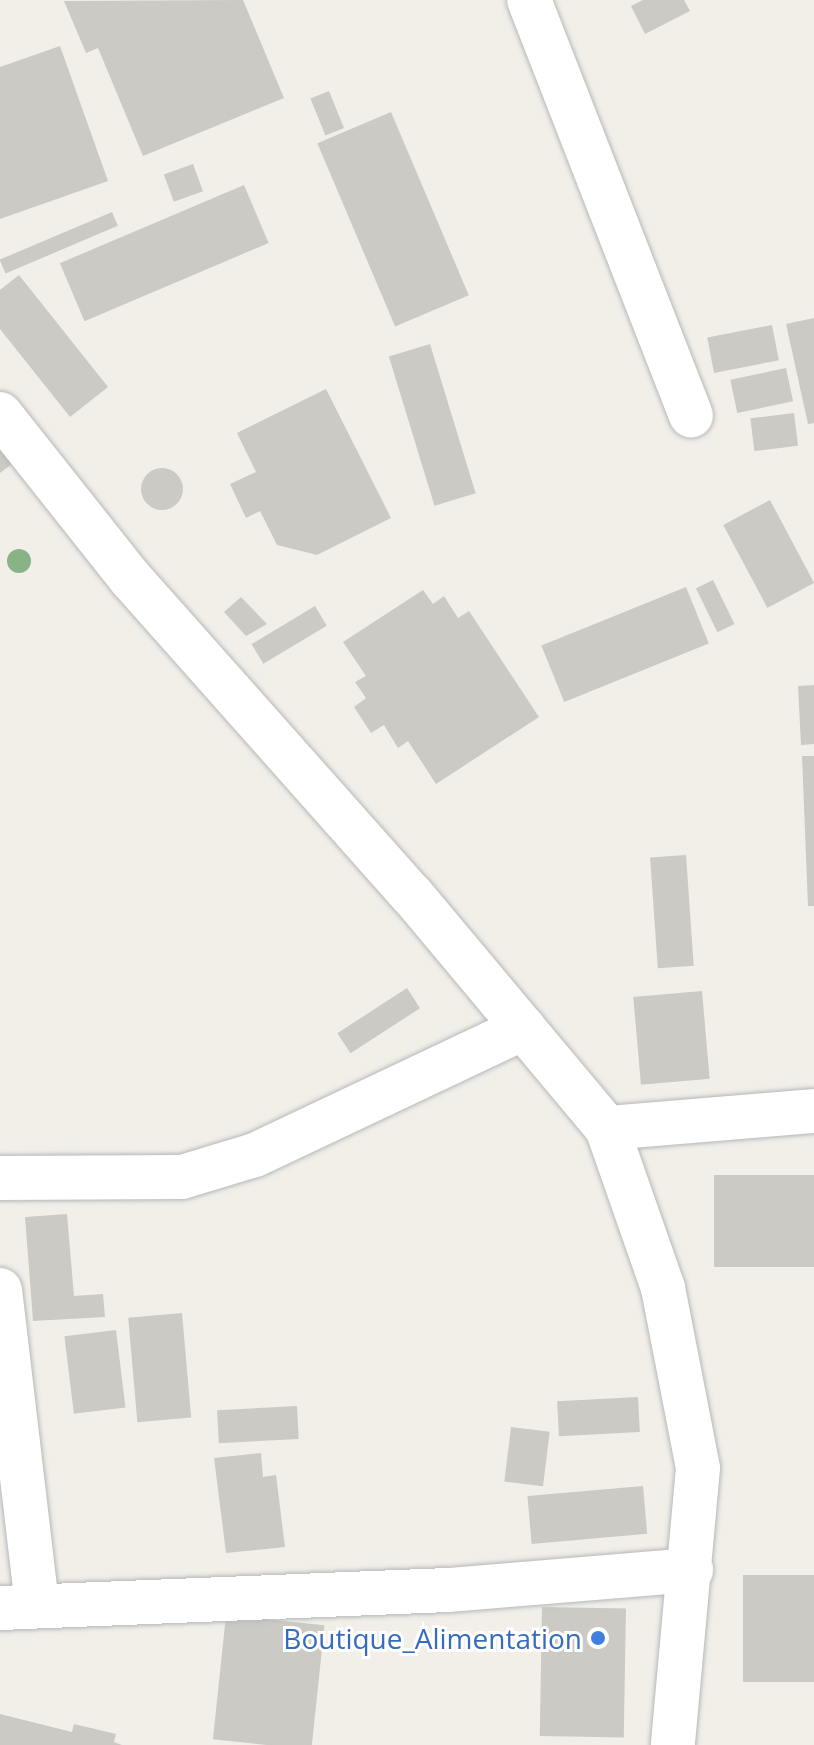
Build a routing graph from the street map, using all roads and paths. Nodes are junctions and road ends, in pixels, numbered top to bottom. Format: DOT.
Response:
graph roads {
  1 [pos="529,0"];
  2 [pos="0,414"];
  3 [pos="691,416"];
  4 [pos="524,1028"];
  5 [pos="814,1111"];
  6 [pos="607,1128"];
  7 [pos="0,1178"];
  8 [pos="0,1290"];
  9 [pos="691,1570"];
  10 [pos="18,1607"];
  11 [pos="673,1745"];
  1 -- 3 [label="street"];
  2 -- 4 [label="street"];
  4 -- 6 [label="street"];
  4 -- 7 [label="street"];
  5 -- 6 [label="street"];
  6 -- 9 [label="street"];
  8 -- 10 [label="street"];
  9 -- 10 [label="street"];
  9 -- 11 [label="street"];
}
